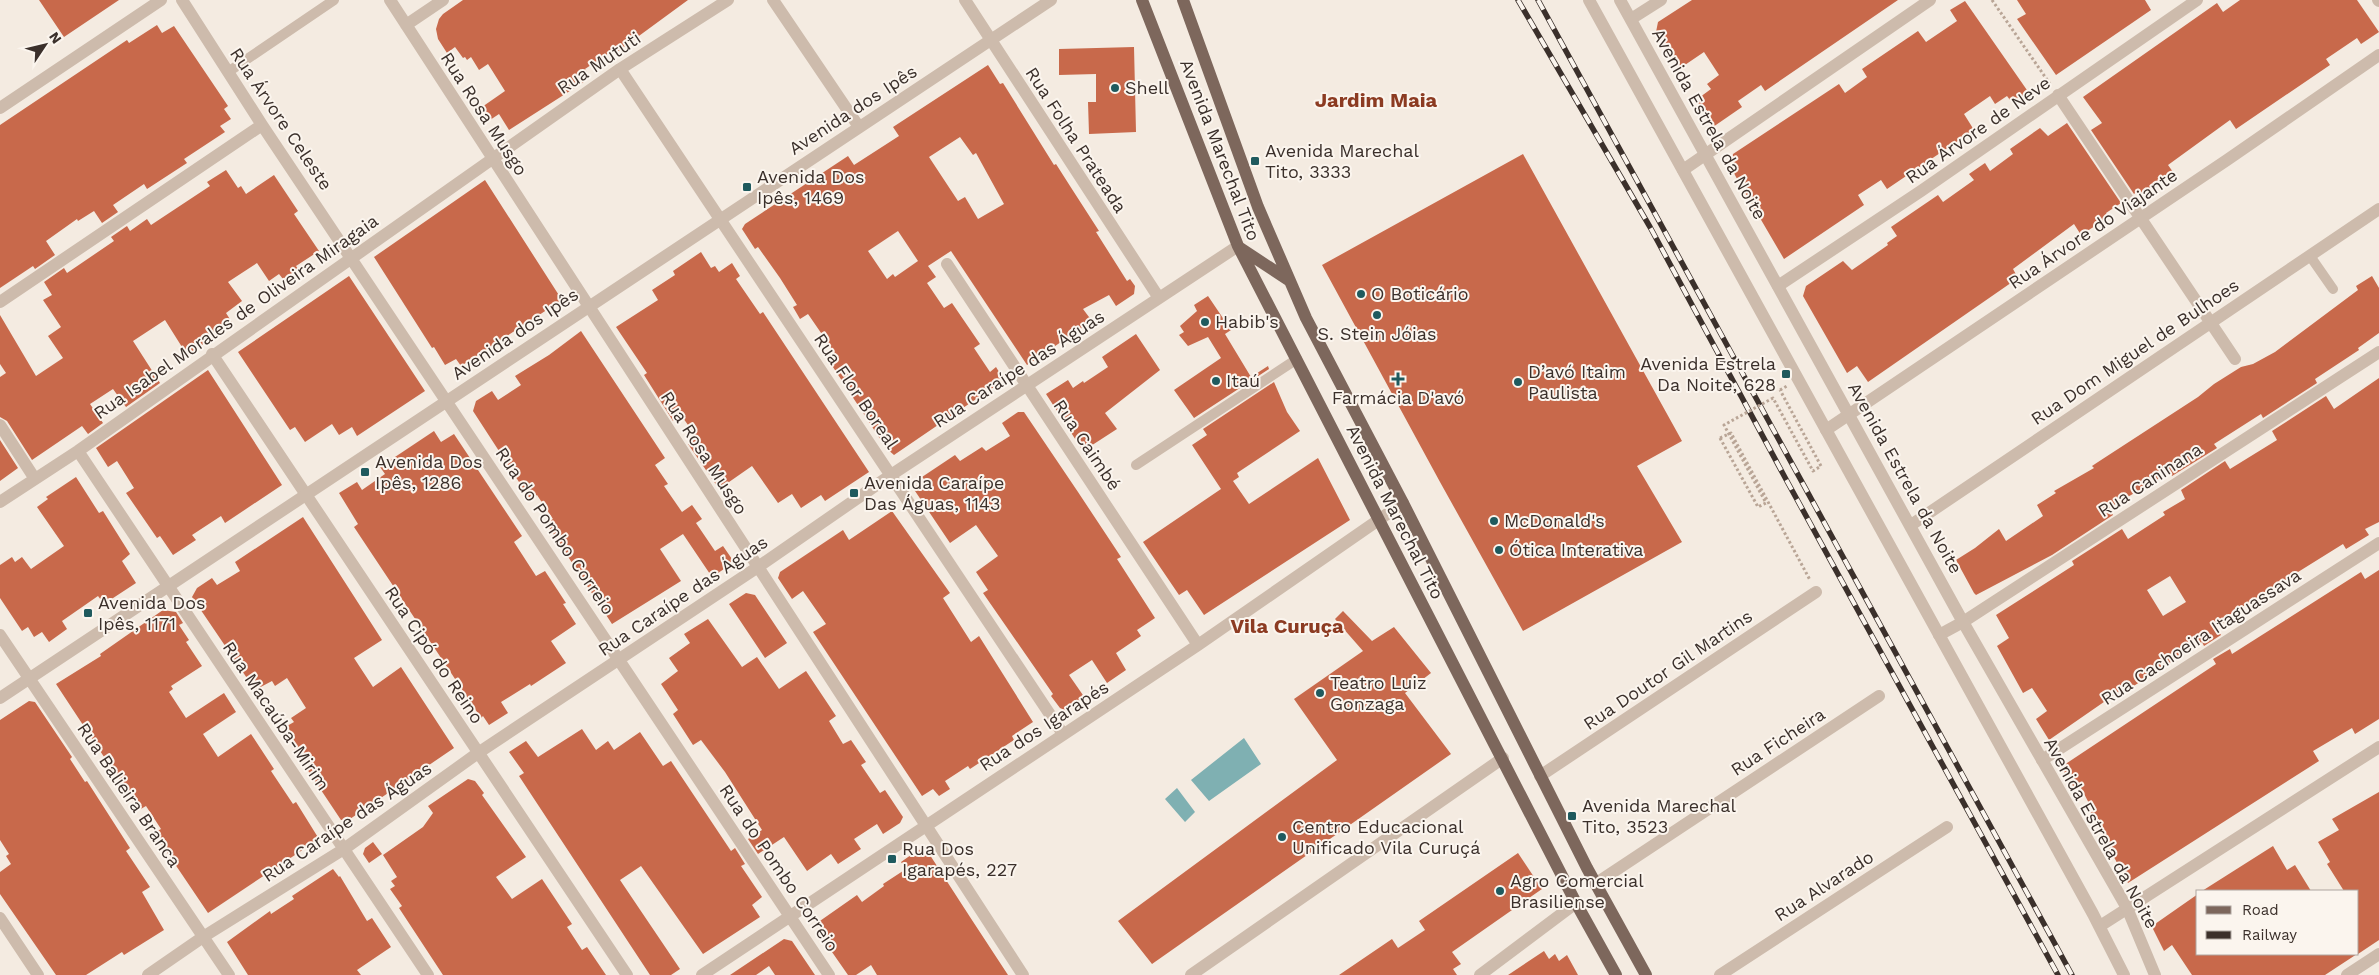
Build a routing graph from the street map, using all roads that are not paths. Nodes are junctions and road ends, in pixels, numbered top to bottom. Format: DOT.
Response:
graph roads {
  1 [pos="161,0"];
  2 [pos="182,0"];
  3 [pos="334,0"];
  4 [pos="390,0"];
  5 [pos="443,0"];
  6 [pos="728,0"];
  7 [pos="773,0"];
  8 [pos="965,0"];
  9 [pos="1051,0"];
  10 [pos="1142,0"];
  11 [pos="1183,0"];
  12 [pos="1589,0"];
  13 [pos="1620,0"];
  14 [pos="1661,0"];
  15 [pos="1930,0"];
  16 [pos="2197,0"];
  17 [pos="1631,19"];
  18 [pos="406,25"];
  19 [pos="991,41"];
  20 [pos="2379,54"];
  21 [pos="620,69"];
  22 [pos="228,72"];
  23 [pos="2058,95"];
  24 [pos="0,108"];
  25 [pos="262,125"];
  26 [pos="860,127"];
  27 [pos="1705,155"];
  28 [pos="491,158"];
  29 [pos="1683,170"];
  30 [pos="2379,209"];
  31 [pos="2140,217"];
  32 [pos="720,219"];
  33 [pos="1238,246"];
  34 [pos="352,256"];
  35 [pos="2310,256"];
  36 [pos="947,264"];
  37 [pos="1290,281"];
  38 [pos="1778,286"];
  39 [pos="2333,289"];
  40 [pos="1158,298"];
  41 [pos="0,302"];
  42 [pos="588,306"];
  43 [pos="2211,322"];
  44 [pos="2379,352"];
  45 [pos="212,354"];
  46 [pos="1297,359"];
  47 [pos="2235,359"];
  48 [pos="1027,385"];
  49 [pos="447,400"];
  50 [pos="1850,416"];
  51 [pos="0,425"];
  52 [pos="1826,430"];
  53 [pos="78,451"];
  54 [pos="1136,465"];
  55 [pos="891,475"];
  56 [pos="35,479"];
  57 [pos="306,494"];
  58 [pos="0,502"];
  59 [pos="1403,503"];
  60 [pos="1379,519"];
  61 [pos="1911,525"];
  62 [pos="2379,543"];
  63 [pos="758,567"];
  64 [pos="168,586"];
  65 [pos="1816,592"];
  66 [pos="1964,622"];
  67 [pos="0,635"];
  68 [pos="1939,635"];
  69 [pos="1198,645"];
  70 [pos="619,659"];
  71 [pos="29,678"];
  72 [pos="1879,696"];
  73 [pos="0,698"];
  74 [pos="1063,734"];
  75 [pos="2379,747"];
  76 [pos="478,752"];
  77 [pos="1503,758"];
  78 [pos="2042,760"];
  79 [pos="1540,776"];
  80 [pos="925,825"];
  81 [pos="1947,826"];
  82 [pos="344,849"];
  83 [pos="1595,884"];
  84 [pos="1576,903"];
  85 [pos="2127,908"];
  86 [pos="789,916"];
  87 [pos="0,918"];
  88 [pos="2100,926"];
  89 [pos="203,937"];
  90 [pos="2379,954"];
  91 [pos="38,975"];
  92 [pos="148,975"];
  93 [pos="229,975"];
  94 [pos="428,975"];
  95 [pos="627,975"];
  96 [pos="702,975"];
  97 [pos="829,975"];
  98 [pos="1023,975"];
  99 [pos="1191,975"];
  100 [pos="1480,975"];
  101 [pos="1616,975"];
  102 [pos="1646,975"];
  103 [pos="1720,975"];
  104 [pos="2124,975"];
  105 [pos="2155,975"];
  106 [pos="2347,975"];
  1 -- 24 [label="street"];
  2 -- 22 [label="street, Rua Árvore Celeste"];
  3 -- 22 [label="lane"];
  4 -- 18 [label="street, Rua Rosa Musgo"];
  5 -- 18 [label="street"];
  6 -- 21 [label="street, Rua Mututi"];
  7 -- 26 [label="street"];
  8 -- 19 [label="street, Rua Folha Prateada"];
  9 -- 19 [label="street, Avenida dos Ipês"];
  10 -- 33 [label="main road, Avenida Marechal Tito"];
  11 -- 37 [label="main road, Avenida Marechal Tito"];
  12 -- 29 [label="street"];
  13 -- 17 [label="street, Avenida Estrela da Noite"];
  14 -- 17 [label="street"];
  15 -- 27 [label="street"];
  16 -- 23 [label="street, Rua Árvore de Neve"];
  17 -- 27 [label="street, Avenida Estrela da Noite"];
  18 -- 28 [label="street, Rua Rosa Musgo"];
  19 -- 26 [label="street, Avenida dos Ipês"];
  19 -- 40 [label="street, Rua Folha Prateada"];
  20 -- 31 [label="street, Rua Árvore do Viajante"];
  21 -- 28 [label="street, Rua Mututi"];
  21 -- 32 [label="street, Rua Flor Boreal"];
  22 -- 25 [label="street, Rua Árvore Celeste"];
  23 -- 31 [label="street"];
  23 -- 38 [label="street, Rua Árvore de Neve"];
  25 -- 34 [label="street, Rua Árvore Celeste"];
  25 -- 41 [label="street"];
  26 -- 32 [label="street, Avenida dos Ipês"];
  27 -- 29 [label="street"];
  27 -- 38 [label="street, Avenida Estrela da Noite"];
  28 -- 34 [label="street, Rua Isabel Morales de Oliveira Miragaia"];
  28 -- 42 [label="street, Rua Rosa Musgo"];
  29 -- 52 [label="street"];
  30 -- 35 [label="street, Rua Dom Miguel de Bulhoes"];
  31 -- 43 [label="street"];
  31 -- 50 [label="street, Rua Árvore do Viajante"];
  32 -- 42 [label="street, Avenida dos Ipês"];
  32 -- 55 [label="street, Rua Flor Boreal"];
  33 -- 37 [label="main road"];
  33 -- 40 [label="street, Rua Caraípe das Águas"];
  33 -- 46 [label="main road, Avenida Marechal Tito"];
  34 -- 45 [label="street, Rua Isabel Morales de Oliveira Miragaia"];
  34 -- 49 [label="street, Rua do Pombo Correio"];
  35 -- 39 [label="lane"];
  35 -- 43 [label="street, Rua Dom Miguel de Bulhoes"];
  36 -- 48 [label="street, Rua Caimbé"];
  37 -- 59 [label="main road, Avenida Marechal Tito"];
  38 -- 50 [label="street, Avenida Estrela da Noite"];
  40 -- 48 [label="street, Rua Caraípe das Águas"];
  42 -- 49 [label="street, Avenida dos Ipês"];
  42 -- 63 [label="street, Rua Rosa Musgo"];
  43 -- 47 [label="street"];
  43 -- 61 [label="street, Rua Dom Miguel de Bulhoes"];
  44 -- 66 [label="street, Rua Caninana"];
  45 -- 53 [label="street, Rua Isabel Morales de Oliveira Miragaia"];
  45 -- 57 [label="street, Rua Cipó do Reino"];
  46 -- 54 [label="lane"];
  46 -- 60 [label="main road, Avenida Marechal Tito"];
  48 -- 55 [label="street, Rua Caraípe das Águas"];
  48 -- 69 [label="street, Rua Caimbé"];
  49 -- 57 [label="street, Avenida dos Ipês"];
  49 -- 70 [label="street, Rua do Pombo Correio"];
  50 -- 52 [label="street, Rua Árvore do Viajante"];
  50 -- 61 [label="street, Avenida Estrela da Noite"];
  51 -- 56 [label="street"];
  52 -- 68 [label="street"];
  53 -- 56 [label="street, Rua Isabel Morales de Oliveira Miragaia"];
  53 -- 64 [label="street, Rua Macaúba-Mirim"];
  55 -- 63 [label="street, Rua Caraípe das Águas"];
  55 -- 74 [label="street, Rua Flor Boreal"];
  56 -- 58 [label="street, Rua Isabel Morales de Oliveira Miragaia"];
  57 -- 64 [label="street, Avenida dos Ipês"];
  57 -- 76 [label="street, Rua Cipó do Reino"];
  59 -- 60 [label="street, Rua dos Igarapés"];
  59 -- 79 [label="main road, Avenida Marechal Tito"];
  60 -- 69 [label="street, Rua dos Igarapés"];
  60 -- 77 [label="main road, Avenida Marechal Tito"];
  61 -- 66 [label="street, Avenida Estrela da Noite"];
  62 -- 78 [label="street, Rua Cachoeira Itaguassava"];
  63 -- 70 [label="street, Rua Caraípe das Águas"];
  63 -- 80 [label="street, Rua Rosa Musgo"];
  64 -- 71 [label="street, Avenida dos Ipês"];
  64 -- 82 [label="street, Rua Macaúba-Mirim"];
  65 -- 79 [label="street, Rua Doutor Gil Martins"];
  66 -- 68 [label="street, Rua Caninana"];
  66 -- 78 [label="street, Avenida Estrela da Noite"];
  67 -- 71 [label="street, Rua Balieira Branca"];
  68 -- 88 [label="street"];
  69 -- 74 [label="street, Rua dos Igarapés"];
  70 -- 76 [label="street, Rua Caraípe das Águas"];
  70 -- 86 [label="street, Rua do Pombo Correio"];
  71 -- 73 [label="street, Avenida dos Ipês"];
  71 -- 89 [label="street, Rua Balieira Branca"];
  72 -- 83 [label="street, Rua Ficheira"];
  74 -- 80 [label="street, Rua dos Igarapés"];
  75 -- 85 [label="street"];
  76 -- 82 [label="street, Rua Caraípe das Águas"];
  76 -- 95 [label="street, Rua Cipó do Reino"];
  77 -- 84 [label="main road, Avenida Marechal Tito"];
  77 -- 99 [label="street"];
  78 -- 85 [label="street, Avenida Estrela da Noite"];
  79 -- 83 [label="main road, Avenida Marechal Tito"];
  80 -- 86 [label="street, Rua dos Igarapés"];
  80 -- 98 [label="street, Rua Rosa Musgo"];
  81 -- 103 [label="street, Rua Alvarado"];
  82 -- 89 [label="street, Rua Caraípe das Águas"];
  82 -- 94 [label="street, Rua Macaúba-Mirim"];
  83 -- 102 [label="main road, Avenida Marechal Tito"];
  84 -- 100 [label="street"];
  84 -- 101 [label="main road, Avenida Marechal Tito"];
  85 -- 88 [label="street"];
  85 -- 105 [label="street, Avenida Estrela da Noite"];
  86 -- 96 [label="street, Rua dos Igarapés"];
  86 -- 97 [label="street, Rua do Pombo Correio"];
  87 -- 91 [label="street"];
  88 -- 104 [label="street"];
  89 -- 92 [label="street, Rua Caraípe das Águas"];
  89 -- 93 [label="street, Rua Balieira Branca"];
  90 -- 106 [label="street"];
}
